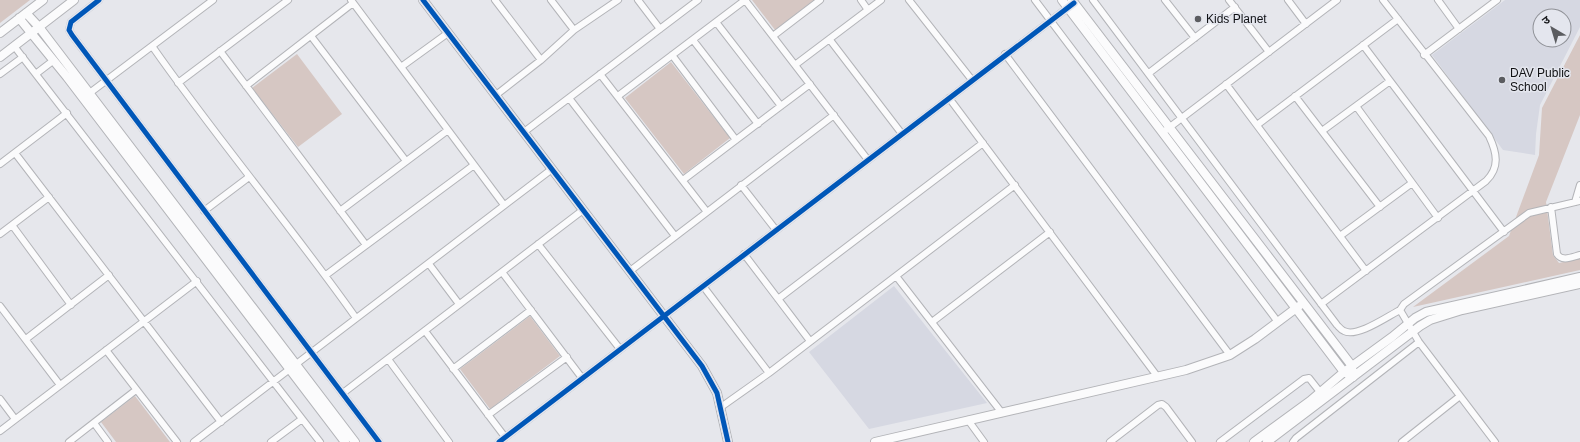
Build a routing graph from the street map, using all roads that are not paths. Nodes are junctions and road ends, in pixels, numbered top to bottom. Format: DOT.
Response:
graph roads {
  1 [pos="43,0"];
  2 [pos="74,0"];
  3 [pos="99,0"];
  4 [pos="213,0"];
  5 [pos="288,0"];
  6 [pos="423,0"];
  7 [pos="495,0"];
  8 [pos="551,0"];
  9 [pos="618,0"];
  10 [pos="638,0"];
  11 [pos="698,0"];
  12 [pos="745,0"];
  13 [pos="820,0"];
  14 [pos="860,0"];
  15 [pos="881,0"];
  16 [pos="909,0"];
  17 [pos="1035,0"];
  18 [pos="1062,0"];
  19 [pos="1093,0"];
  20 [pos="1165,0"];
  21 [pos="1229,0"];
  22 [pos="1288,0"];
  23 [pos="1337,0"];
  24 [pos="1383,0"];
  25 [pos="1438,0"];
  26 [pos="1497,0"];
  27 [pos="352,2"];
  28 [pos="690,2"];
  29 [pos="1071,3"];
  30 [pos="1235,7"];
  31 [pos="868,10"];
  32 [pos="22,16"];
  33 [pos="1398,19"];
  34 [pos="1050,20"];
  35 [pos="716,22"];
  36 [pos="1306,24"];
  37 [pos="660,29"];
  38 [pos="1459,29"];
  39 [pos="35,30"];
  40 [pos="574,30"];
  41 [pos="0,33"];
  42 [pos="448,33"];
  43 [pos="311,36"];
  44 [pos="773,36"];
  45 [pos="1194,38"];
  46 [pos="693,40"];
  47 [pos="830,40"];
  48 [pos="1363,45"];
  49 [pos="14,46"];
  50 [pos="152,46"];
  51 [pos="220,51"];
  52 [pos="1269,52"];
  53 [pos="1005,54"];
  54 [pos="672,55"];
  55 [pos="1424,55"];
  56 [pos="0,57"];
  57 [pos="23,57"];
  58 [pos="54,60"];
  59 [pos="541,60"];
  60 [pos="795,65"];
  61 [pos="401,67"];
  62 [pos="1149,73"];
  63 [pos="0,74"];
  64 [pos="37,74"];
  65 [pos="600,74"];
  66 [pos="972,80"];
  67 [pos="1390,80"];
  68 [pos="106,81"];
  69 [pos="178,83"];
  70 [pos="810,84"];
  71 [pos="1226,84"];
  72 [pos="246,86"];
  73 [pos="496,95"];
  74 [pos="86,96"];
  75 [pos="618,96"];
  76 [pos="1295,96"];
  77 [pos="569,98"];
  78 [pos="949,98"];
  79 [pos="781,106"];
  80 [pos="1356,106"];
  81 [pos="67,113"];
  82 [pos="834,115"];
  83 [pos="1182,118"];
  84 [pos="758,124"];
  85 [pos="1257,125"];
  86 [pos="1170,128"];
  87 [pos="448,130"];
  88 [pos="1322,131"];
  89 [pos="524,132"];
  90 [pos="1163,133"];
  91 [pos="902,134"];
  92 [pos="736,140"];
  93 [pos="983,143"];
  94 [pos="15,153"];
  95 [pos="868,160"];
  96 [pos="406,161"];
  97 [pos="0,164"];
  98 [pos="474,165"];
  99 [pos="552,168"];
  100 [pos="249,177"];
  101 [pos="683,180"];
  102 [pos="1412,183"];
  103 [pos="741,185"];
  104 [pos="1016,185"];
  105 [pos="1580,185"];
  106 [pos="1473,191"];
  107 [pos="49,197"];
  108 [pos="1578,201"];
  109 [pos="504,205"];
  110 [pos="1380,207"];
  111 [pos="1549,208"];
  112 [pos="583,210"];
  113 [pos="204,211"];
  114 [pos="340,211"];
  115 [pos="707,212"];
  116 [pos="1438,218"];
  117 [pos="12,225"];
  118 [pos="776,230"];
  119 [pos="1050,232"];
  120 [pos="1504,232"];
  121 [pos="0,234"];
  122 [pos="675,236"];
  123 [pos="1340,236"];
  124 [pos="538,244"];
  125 [pos="366,245"];
  126 [pos="744,254"];
  127 [pos="1580,255"];
  128 [pos="428,264"];
  129 [pos="630,270"];
  130 [pos="1366,270"];
  131 [pos="502,272"];
  132 [pos="109,275"];
  133 [pos="326,275"];
  134 [pos="896,276"];
  135 [pos="1580,277"];
  136 [pos="198,281"];
  137 [pos="1580,284"];
  138 [pos="703,286"];
  139 [pos="778,299"];
  140 [pos="1303,303"];
  141 [pos="459,304"];
  142 [pos="1321,304"];
  143 [pos="71,305"];
  144 [pos="0,306"];
  145 [pos="1296,308"];
  146 [pos="531,310"];
  147 [pos="1400,310"];
  148 [pos="664,316"];
  149 [pos="356,318"];
  150 [pos="144,322"];
  151 [pos="932,322"];
  152 [pos="1278,322"];
  153 [pos="1408,324"];
  154 [pos="424,331"];
  155 [pos="1413,331"];
  156 [pos="26,339"];
  157 [pos="810,341"];
  158 [pos="1419,342"];
  159 [pos="620,349"];
  160 [pos="106,350"];
  161 [pos="312,353"];
  162 [pos="1230,355"];
  163 [pos="567,357"];
  164 [pos="388,359"];
  165 [pos="1352,366"];
  166 [pos="293,367"];
  167 [pos="453,369"];
  168 [pos="1344,372"];
  169 [pos="769,373"];
  170 [pos="1157,376"];
  171 [pos="1353,376"];
  172 [pos="582,378"];
  173 [pos="275,381"];
  174 [pos="60,384"];
  175 [pos="136,390"];
  176 [pos="1320,392"];
  177 [pos="343,393"];
  178 [pos="1460,396"];
  179 [pos="0,399"];
  180 [pos="721,407"];
  181 [pos="1002,413"];
  182 [pos="488,415"];
  183 [pos="15,419"];
  184 [pos="302,419"];
  185 [pos="968,420"];
  186 [pos="221,422"];
  187 [pos="94,423"];
  188 [pos="0,431"];
  189 [pos="505,437"];
  190 [pos="902,439"];
  191 [pos="68,442"];
  192 [pos="108,442"];
  193 [pos="177,442"];
  194 [pos="194,442"];
  195 [pos="271,442"];
  196 [pos="320,442"];
  197 [pos="345,442"];
  198 [pos="355,442"];
  199 [pos="379,442"];
  200 [pos="449,442"];
  201 [pos="499,442"];
  202 [pos="728,442"];
  203 [pos="875,442"];
  204 [pos="984,442"];
  205 [pos="1110,442"];
  206 [pos="1192,442"];
  207 [pos="1220,442"];
  208 [pos="1254,442"];
  209 [pos="1267,442"];
  210 [pos="1293,442"];
  211 [pos="1402,442"];
  212 [pos="1495,442"];
  1 -- 32 [label="street"];
  2 -- 39 [label="street"];
  3 -- 68 [label="street"];
  4 -- 50 [label="street"];
  5 -- 51 [label="street"];
  6 -- 42 [label="street"];
  7 -- 59 [label="street"];
  8 -- 40 [label="street"];
  9 -- 40 [label="street"];
  10 -- 37 [label="street"];
  11 -- 28 [label="street"];
  12 -- 35 [label="street"];
  12 -- 44 [label="street"];
  13 -- 44 [label="street"];
  14 -- 31 [label="street"];
  15 -- 31 [label="street"];
  16 -- 66 [label="street"];
  17 -- 34 [label="street"];
  18 -- 29 [label="street"];
  19 -- 62 [label="street"];
  20 -- 45 [label="street"];
  21 -- 30 [label="street"];
  22 -- 36 [label="street"];
  23 -- 36 [label="street"];
  24 -- 33 [label="street"];
  25 -- 38 [label="street"];
  26 -- 38 [label="street"];
  27 -- 43 [label="street"];
  27 -- 61 [label="street"];
  28 -- 37 [label="street"];
  29 -- 34 [label="street"];
  29 -- 86 [label="street"];
  29 -- 90 [label="street"];
  30 -- 45 [label="street"];
  30 -- 52 [label="street"];
  31 -- 47 [label="street"];
  32 -- 39 [label="street"];
  32 -- 41 [label="street"];
  33 -- 48 [label="street"];
  33 -- 55 [label="street"];
  34 -- 53 [label="street"];
  34 -- 152 [label="street"];
  35 -- 46 [label="street"];
  35 -- 79 [label="street"];
  36 -- 52 [label="street"];
  37 -- 65 [label="street"];
  38 -- 55 [label="street"];
  39 -- 49 [label="street"];
  39 -- 58 [label="street"];
  39 -- 74 [label="street"];
  40 -- 59 [label="street"];
  42 -- 61 [label="street"];
  42 -- 73 [label="street"];
  43 -- 72 [label="street"];
  43 -- 96 [label="street"];
  44 -- 60 [label="street"];
  45 -- 62 [label="street"];
  46 -- 54 [label="street"];
  46 -- 84 [label="street"];
  47 -- 60 [label="street"];
  47 -- 91 [label="street"];
  48 -- 67 [label="street"];
  48 -- 76 [label="street"];
  49 -- 56 [label="street"];
  49 -- 57 [label="street"];
  50 -- 68 [label="street"];
  50 -- 69 [label="street"];
  51 -- 69 [label="street"];
  51 -- 72 [label="street"];
  52 -- 71 [label="street"];
  53 -- 66 [label="street"];
  53 -- 162 [label="street"];
  54 -- 75 [label="street"];
  54 -- 92 [label="street"];
  55 -- 106 [label="street"];
  57 -- 63 [label="street"];
  57 -- 64 [label="street"];
  58 -- 64 [label="street"];
  58 -- 74 [label="street"];
  59 -- 73 [label="street"];
  60 -- 70 [label="street"];
  61 -- 87 [label="street"];
  62 -- 83 [label="street"];
  64 -- 81 [label="street"];
  65 -- 75 [label="street"];
  65 -- 77 [label="street"];
  66 -- 78 [label="street"];
  67 -- 80 [label="street"];
  67 -- 106 [label="street"];
  68 -- 74 [label="street"];
  68 -- 113 [label="street"];
  69 -- 100 [label="street"];
  70 -- 79 [label="street"];
  70 -- 82 [label="street"];
  71 -- 83 [label="street"];
  71 -- 85 [label="street"];
  72 -- 114 [label="street"];
  73 -- 89 [label="street"];
  74 -- 166 [label="street"];
  75 -- 101 [label="street"];
  76 -- 85 [label="street"];
  76 -- 88 [label="street"];
  77 -- 89 [label="street"];
  77 -- 122 [label="street"];
  78 -- 91 [label="street"];
  78 -- 93 [label="street"];
  79 -- 84 [label="street"];
  80 -- 88 [label="street"];
  80 -- 102 [label="street"];
  81 -- 94 [label="street"];
  81 -- 136 [label="street"];
  82 -- 95 [label="street"];
  82 -- 103 [label="street"];
  83 -- 86 [label="street"];
  83 -- 142 [label="street"];
  84 -- 92 [label="street"];
  85 -- 123 [label="street"];
  86 -- 90 [label="street"];
  86 -- 140 [label="street"];
  87 -- 96 [label="street"];
  87 -- 98 [label="street"];
  88 -- 110 [label="street"];
  89 -- 99 [label="street"];
  90 -- 145 [label="street"];
  91 -- 95 [label="street"];
  92 -- 101 [label="street"];
  93 -- 104 [label="street"];
  93 -- 139 [label="street"];
  94 -- 97 [label="street"];
  94 -- 107 [label="street"];
  95 -- 118 [label="street"];
  96 -- 114 [label="street"];
  98 -- 109 [label="street"];
  98 -- 125 [label="street"];
  99 -- 109 [label="street"];
  99 -- 112 [label="street"];
  100 -- 113 [label="street"];
  100 -- 133 [label="street"];
  101 -- 115 [label="street"];
  102 -- 110 [label="street"];
  102 -- 116 [label="street"];
  103 -- 115 [label="street"];
  103 -- 118 [label="street"];
  104 -- 119 [label="street"];
  104 -- 134 [label="street"];
  105 -- 108 [label="street"];
  106 -- 116 [label="street"];
  106 -- 120 [label="street"];
  107 -- 117 [label="street"];
  107 -- 132 [label="street"];
  108 -- 111 [label="street"];
  109 -- 128 [label="street"];
  110 -- 123 [label="street"];
  111 -- 120 [label="street"];
  111 -- 127 [label="street"];
  112 -- 124 [label="street"];
  112 -- 129 [label="street"];
  113 -- 161 [label="street"];
  114 -- 125 [label="street"];
  115 -- 122 [label="street"];
  116 -- 130 [label="street"];
  117 -- 121 [label="street"];
  117 -- 143 [label="street"];
  118 -- 126 [label="street"];
  119 -- 151 [label="street"];
  119 -- 170 [label="street"];
  120 -- 147 [label="street"];
  122 -- 129 [label="street"];
  123 -- 130 [label="street"];
  124 -- 131 [label="street"];
  124 -- 159 [label="street"];
  125 -- 133 [label="street"];
  126 -- 138 [label="street"];
  126 -- 139 [label="street"];
  128 -- 141 [label="street"];
  128 -- 149 [label="street"];
  129 -- 148 [label="street"];
  130 -- 142 [label="street"];
  131 -- 141 [label="street"];
  131 -- 146 [label="street"];
  132 -- 143 [label="street"];
  132 -- 150 [label="street"];
  133 -- 149 [label="street"];
  134 -- 151 [label="street"];
  134 -- 157 [label="street"];
  135 -- 153 [label="street"];
  136 -- 150 [label="street"];
  136 -- 173 [label="street"];
  137 -- 155 [label="street"];
  138 -- 148 [label="street"];
  138 -- 169 [label="street"];
  139 -- 157 [label="street"];
  140 -- 145 [label="street"];
  140 -- 165 [label="street"];
  141 -- 154 [label="street"];
  142 -- 147 [label="street"];
  143 -- 156 [label="street"];
  144 -- 156 [label="street"];
  145 -- 152 [label="street"];
  145 -- 168 [label="street"];
  146 -- 163 [label="street"];
  146 -- 167 [label="street"];
  147 -- 153 [label="street"];
  148 -- 159 [label="street"];
  148 -- 180 [label="street"];
  149 -- 161 [label="street"];
  150 -- 160 [label="street"];
  150 -- 186 [label="street"];
  151 -- 181 [label="street"];
  152 -- 162 [label="street"];
  153 -- 155 [label="street"];
  153 -- 165 [label="street"];
  154 -- 164 [label="street"];
  154 -- 167 [label="street"];
  155 -- 158 [label="street"];
  155 -- 171 [label="street"];
  156 -- 174 [label="street"];
  157 -- 169 [label="street"];
  158 -- 178 [label="street"];
  158 -- 210 [label="street"];
  159 -- 172 [label="street"];
  160 -- 174 [label="street"];
  160 -- 175 [label="street"];
  161 -- 166 [label="street"];
  161 -- 177 [label="street"];
  162 -- 170 [label="street"];
  163 -- 172 [label="street"];
  163 -- 182 [label="street"];
  164 -- 177 [label="street"];
  164 -- 200 [label="street"];
  165 -- 168 [label="street"];
  165 -- 171 [label="street"];
  166 -- 173 [label="street"];
  166 -- 197 [label="street"];
  166 -- 198 [label="street"];
  167 -- 182 [label="street"];
  168 -- 171 [label="street"];
  168 -- 176 [label="street"];
  169 -- 180 [label="street"];
  170 -- 181 [label="street"];
  171 -- 209 [label="street"];
  172 -- 189 [label="street"];
  173 -- 184 [label="street"];
  173 -- 186 [label="street"];
  174 -- 183 [label="street"];
  175 -- 187 [label="street"];
  175 -- 193 [label="street"];
  176 -- 207 [label="street"];
  176 -- 208 [label="street"];
  177 -- 199 [label="street"];
  178 -- 211 [label="street"];
  178 -- 212 [label="street"];
  179 -- 183 [label="street"];
  180 -- 202 [label="street"];
  181 -- 185 [label="street"];
  182 -- 189 [label="street"];
  183 -- 188 [label="street"];
  184 -- 195 [label="street"];
  184 -- 196 [label="street"];
  185 -- 190 [label="street"];
  185 -- 204 [label="street"];
  186 -- 194 [label="street"];
  187 -- 191 [label="street"];
  187 -- 192 [label="street"];
  189 -- 201 [label="street"];
  190 -- 203 [label="street"];
  205 -- 206 [label="street"];
}
